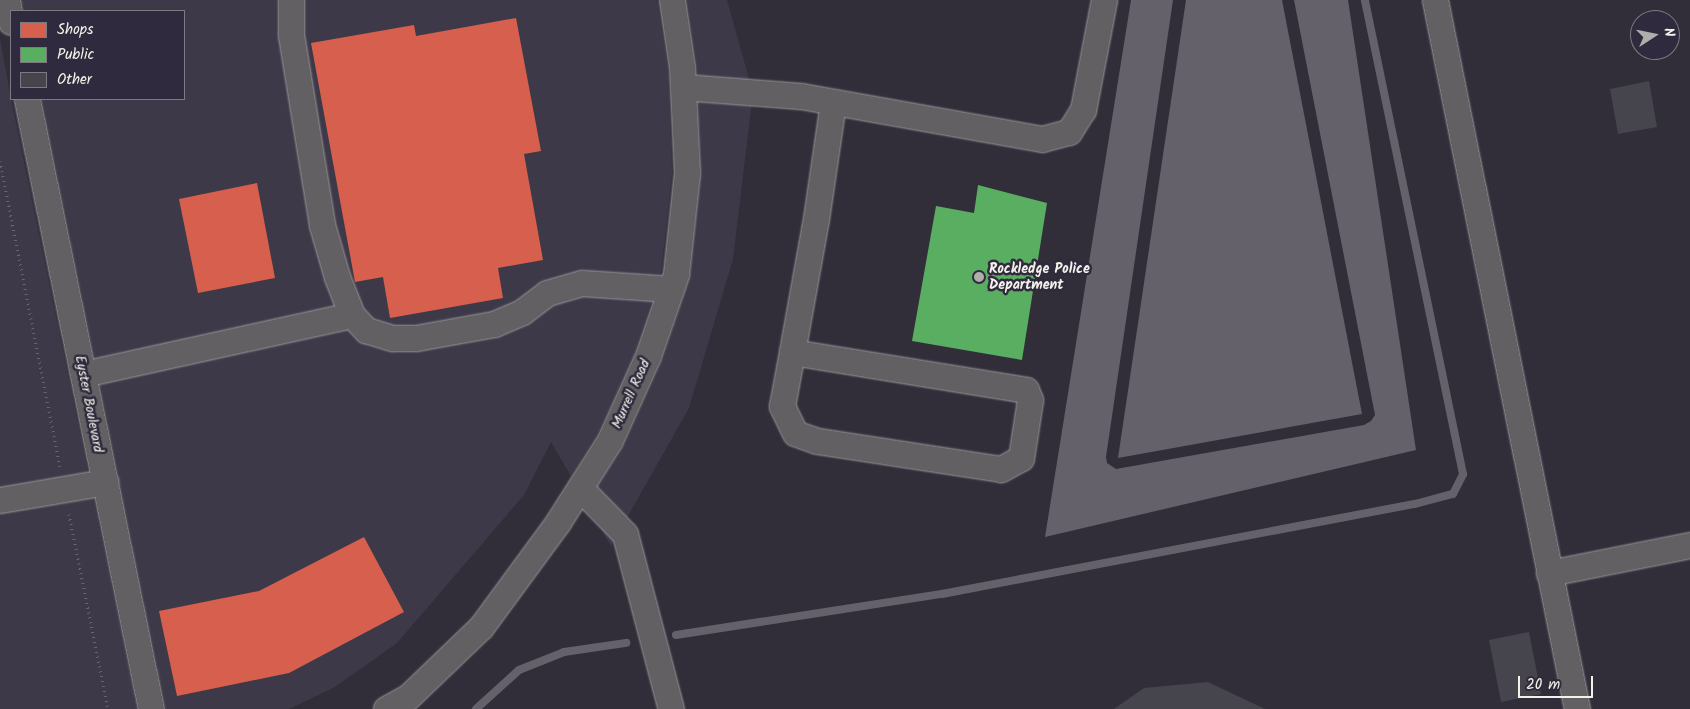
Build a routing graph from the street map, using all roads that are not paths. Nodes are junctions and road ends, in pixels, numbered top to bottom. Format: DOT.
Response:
graph roads {
  1 [pos="7,0"];
  2 [pos="291,0"];
  3 [pos="672,0"];
  4 [pos="1104,0"];
  5 [pos="1435,0"];
  6 [pos="10,16"];
  7 [pos="683,87"];
  8 [pos="27,100"];
  9 [pos="833,102"];
  10 [pos="671,288"];
  11 [pos="352,316"];
  12 [pos="792,352"];
  13 [pos="83,374"];
  14 [pos="105,482"];
  15 [pos="580,488"];
  16 [pos="0,500"];
  17 [pos="1690,545"];
  18 [pos="1550,573"];
  19 [pos="152,709"];
  20 [pos="386,709"];
  21 [pos="671,709"];
  22 [pos="1577,709"];
  1 -- 6 [label="street"];
  2 -- 11 [label="street"];
  3 -- 7 [label="street, Murrell Road"];
  4 -- 9 [label="street"];
  5 -- 18 [label="street"];
  7 -- 9 [label="street"];
  7 -- 10 [label="street, Murrell Road"];
  8 -- 13 [label="street, Eyster Boulevard"];
  9 -- 12 [label="street"];
  10 -- 11 [label="street"];
  10 -- 15 [label="street, Murrell Road"];
  11 -- 13 [label="street"];
  12 -- 12 [label="street"];
  13 -- 14 [label="street, Eyster Boulevard"];
  14 -- 16 [label="street"];
  14 -- 19 [label="street, Eyster Boulevard"];
  15 -- 20 [label="street, Murrell Road"];
  15 -- 21 [label="street"];
  17 -- 18 [label="street"];
  18 -- 22 [label="street"];
}
